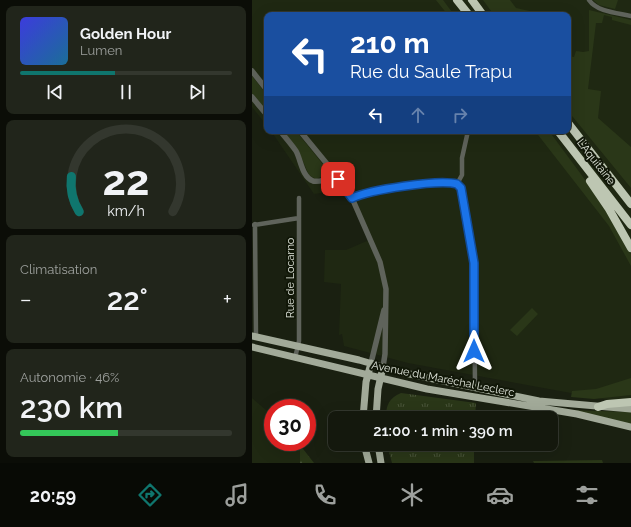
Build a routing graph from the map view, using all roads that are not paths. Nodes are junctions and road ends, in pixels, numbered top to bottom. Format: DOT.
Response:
graph roads {
  1 [pos="457,0"];
  2 [pos="472,0"];
  3 [pos="589,0"];
  4 [pos="467,12"];
  5 [pos="481,12"];
  6 [pos="631,16"];
  7 [pos="252,71"];
  8 [pos="264,86"];
  9 [pos="252,97"];
  10 [pos="264,112"];
  11 [pos="571,127"];
  12 [pos="282,134"];
  13 [pos="302,134"];
  14 [pos="467,134"];
  15 [pos="560,134"];
  16 [pos="326,163"];
  17 [pos="584,166"];
  18 [pos="332,170"];
  19 [pos="325,179"];
  20 [pos="338,179"];
  21 [pos="457,184"];
  22 [pos="299,198"];
  23 [pos="352,198"];
  24 [pos="631,204"];
  25 [pos="299,218"];
  26 [pos="254,225"];
  27 [pos="631,225"];
  28 [pos="631,248"];
  29 [pos="386,300"];
  30 [pos="254,336"];
  31 [pos="298,346"];
  32 [pos="252,347"];
  33 [pos="295,358"];
  34 [pos="371,363"];
  35 [pos="383,367"];
  36 [pos="368,375"];
  37 [pos="380,378"];
  38 [pos="474,387"];
  39 [pos="631,402"];
  40 [pos="598,407"];
  41 [pos="631,409"];
  42 [pos="363,411"];
  43 [pos="377,411"];
  44 [pos="631,427"];
  45 [pos="366,451"];
  46 [pos="379,451"];
  47 [pos="369,463"];
  48 [pos="381,463"];
  1 -- 4 [label="highway"];
  2 -- 5 [label="highway"];
  3 -- 6 [label="street"];
  7 -- 8 [label="street"];
  9 -- 10 [label="street"];
  11 -- 24 [label="highway, L'Aquitaine"];
  12 -- 19 [label="street"];
  13 -- 16 [label="street"];
  14 -- 21 [label="street"];
  15 -- 17 [label="highway, L'Aquitaine"];
  16 -- 18 [label="street"];
  16 -- 19 [label="street"];
  17 -- 27 [label="highway, L'Aquitaine"];
  17 -- 28 [label="highway"];
  18 -- 19 [label="street"];
  18 -- 20 [label="street"];
  19 -- 20 [label="street"];
  20 -- 23 [label="street"];
  21 -- 23 [label="street"];
  21 -- 38 [label="street"];
  22 -- 25 [label="street, Rue de Locarno"];
  23 -- 29 [label="street"];
  25 -- 26 [label="street"];
  25 -- 31 [label="street, Rue de Locarno"];
  26 -- 30 [label="street"];
  29 -- 34 [label="street"];
  29 -- 35 [label="street"];
  30 -- 31 [label="main road, Avenue du Maréchal Leclerc"];
  31 -- 33 [label="street, Rue de Locarno"];
  31 -- 34 [label="main road, Avenue du Maréchal Leclerc"];
  32 -- 33 [label="main road, Avenue du Maréchal Leclerc"];
  33 -- 36 [label="main road, Avenue du Maréchal Leclerc"];
  34 -- 35 [label="main road, Avenue du Maréchal Leclerc"];
  34 -- 36 [label="main road"];
  35 -- 37 [label="main road"];
  35 -- 38 [label="main road, Avenue du Maréchal Leclerc"];
  36 -- 37 [label="main road, Avenue du Maréchal Leclerc"];
  36 -- 42 [label="main road"];
  37 -- 43 [label="main road"];
  37 -- 44 [label="main road, Avenue du Maréchal Leclerc"];
  38 -- 40 [label="main road, Avenue du Maréchal Leclerc"];
  39 -- 40 [label="highway"];
  40 -- 41 [label="main road, Avenue du Maréchal Leclerc"];
  45 -- 47 [label="main road"];
  46 -- 48 [label="main road"];
}
